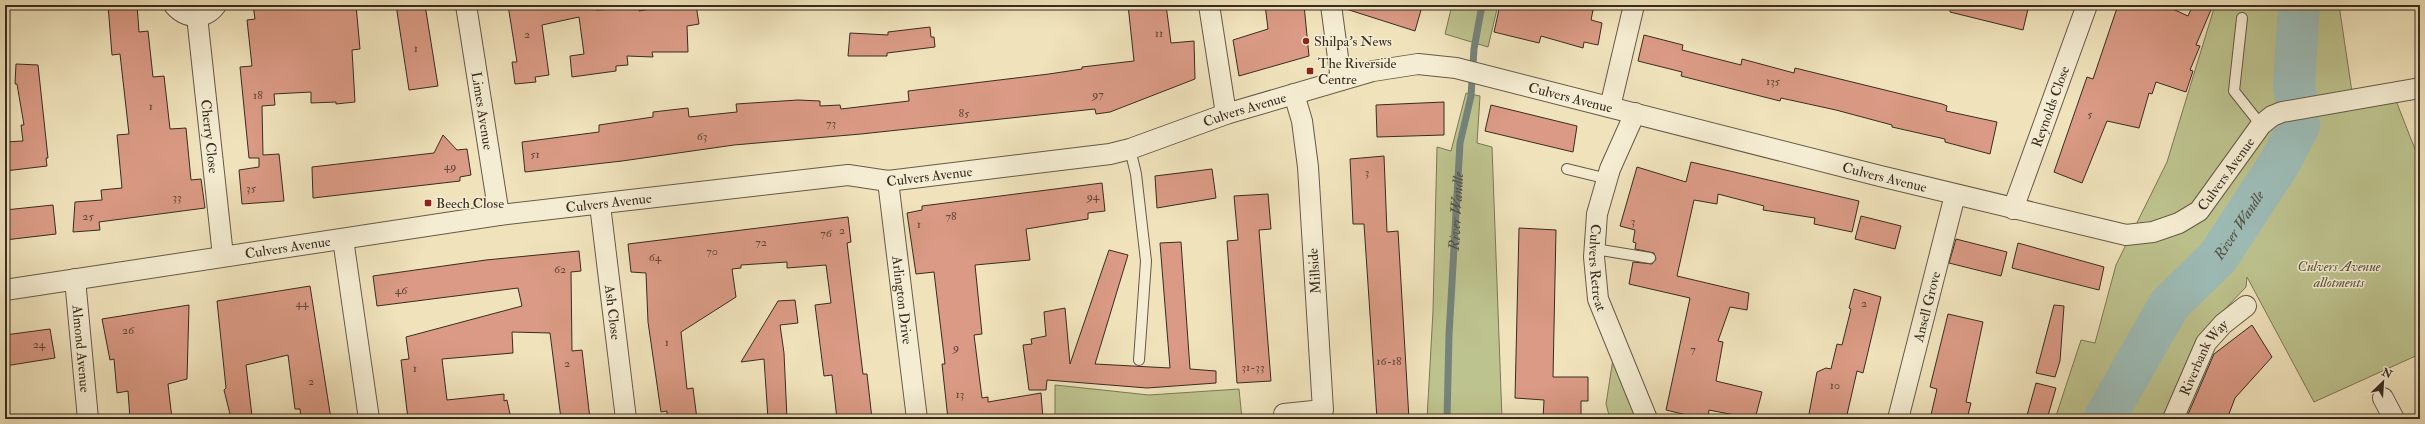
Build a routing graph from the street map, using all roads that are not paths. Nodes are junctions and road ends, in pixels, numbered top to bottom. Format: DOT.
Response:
graph roads {
  1 [pos="174,5"];
  2 [pos="216,5"];
  3 [pos="466,5"];
  4 [pos="1210,5"];
  5 [pos="1331,5"];
  6 [pos="1634,5"];
  7 [pos="2087,5"];
  8 [pos="197,16"];
  9 [pos="2242,18"];
  10 [pos="1342,80"];
  11 [pos="2420,88"];
  12 [pos="1294,94"];
  13 [pos="1610,107"];
  14 [pos="1635,113"];
  15 [pos="1226,114"];
  16 [pos="2261,125"];
  17 [pos="1130,149"];
  18 [pos="1567,170"];
  19 [pos="1608,179"];
  20 [pos="888,181"];
  21 [pos="1955,195"];
  22 [pos="600,205"];
  23 [pos="2013,209"];
  24 [pos="499,216"];
  25 [pos="343,239"];
  26 [pos="1595,249"];
  27 [pos="223,256"];
  28 [pos="1650,258"];
  29 [pos="75,279"];
  30 [pos="5,290"];
  31 [pos="2246,306"];
  32 [pos="1139,360"];
  33 [pos="2383,398"];
  34 [pos="1284,414"];
  35 [pos="88,419"];
  36 [pos="369,419"];
  37 [pos="626,419"];
  38 [pos="918,419"];
  39 [pos="1647,419"];
  40 [pos="1898,419"];
  41 [pos="2173,419"];
  42 [pos="2394,419"];
  1 -- 8 [label="street"];
  2 -- 8 [label="street"];
  3 -- 24 [label="street, Limes Avenue"];
  4 -- 15 [label="street"];
  5 -- 10 [label="street"];
  6 -- 13 [label="street"];
  7 -- 23 [label="street, Reynolds Close"];
  8 -- 27 [label="street, Cherry Close"];
  9 -- 16 [label="lane"];
  10 -- 12 [label="street, Culvers Avenue"];
  10 -- 13 [label="street, Culvers Avenue"];
  11 -- 16 [label="street, Culvers Avenue"];
  12 -- 15 [label="street, Culvers Avenue"];
  12 -- 34 [label="street, Millside"];
  13 -- 14 [label="street, Culvers Avenue"];
  14 -- 19 [label="street, Culvers Retreat"];
  14 -- 21 [label="street, Culvers Avenue"];
  15 -- 17 [label="street, Culvers Avenue"];
  16 -- 23 [label="street, Culvers Avenue"];
  17 -- 20 [label="street, Culvers Avenue"];
  17 -- 32 [label="lane"];
  18 -- 19 [label="lane"];
  19 -- 26 [label="street, Culvers Retreat"];
  20 -- 22 [label="street, Culvers Avenue"];
  20 -- 38 [label="street, Arlington Drive"];
  21 -- 23 [label="street, Culvers Avenue"];
  21 -- 40 [label="street, Ansell Grove"];
  22 -- 24 [label="street, Culvers Avenue"];
  22 -- 37 [label="street, Ash Close"];
  24 -- 25 [label="street, Culvers Avenue"];
  25 -- 27 [label="street, Culvers Avenue"];
  25 -- 36 [label="street"];
  26 -- 28 [label="lane"];
  26 -- 39 [label="street, Culvers Retreat"];
  27 -- 29 [label="street, Culvers Avenue"];
  29 -- 30 [label="street, Culvers Avenue"];
  29 -- 35 [label="street, Almond Avenue"];
  31 -- 41 [label="street, Riverbank Way"];
  33 -- 42 [label="street"];
}
